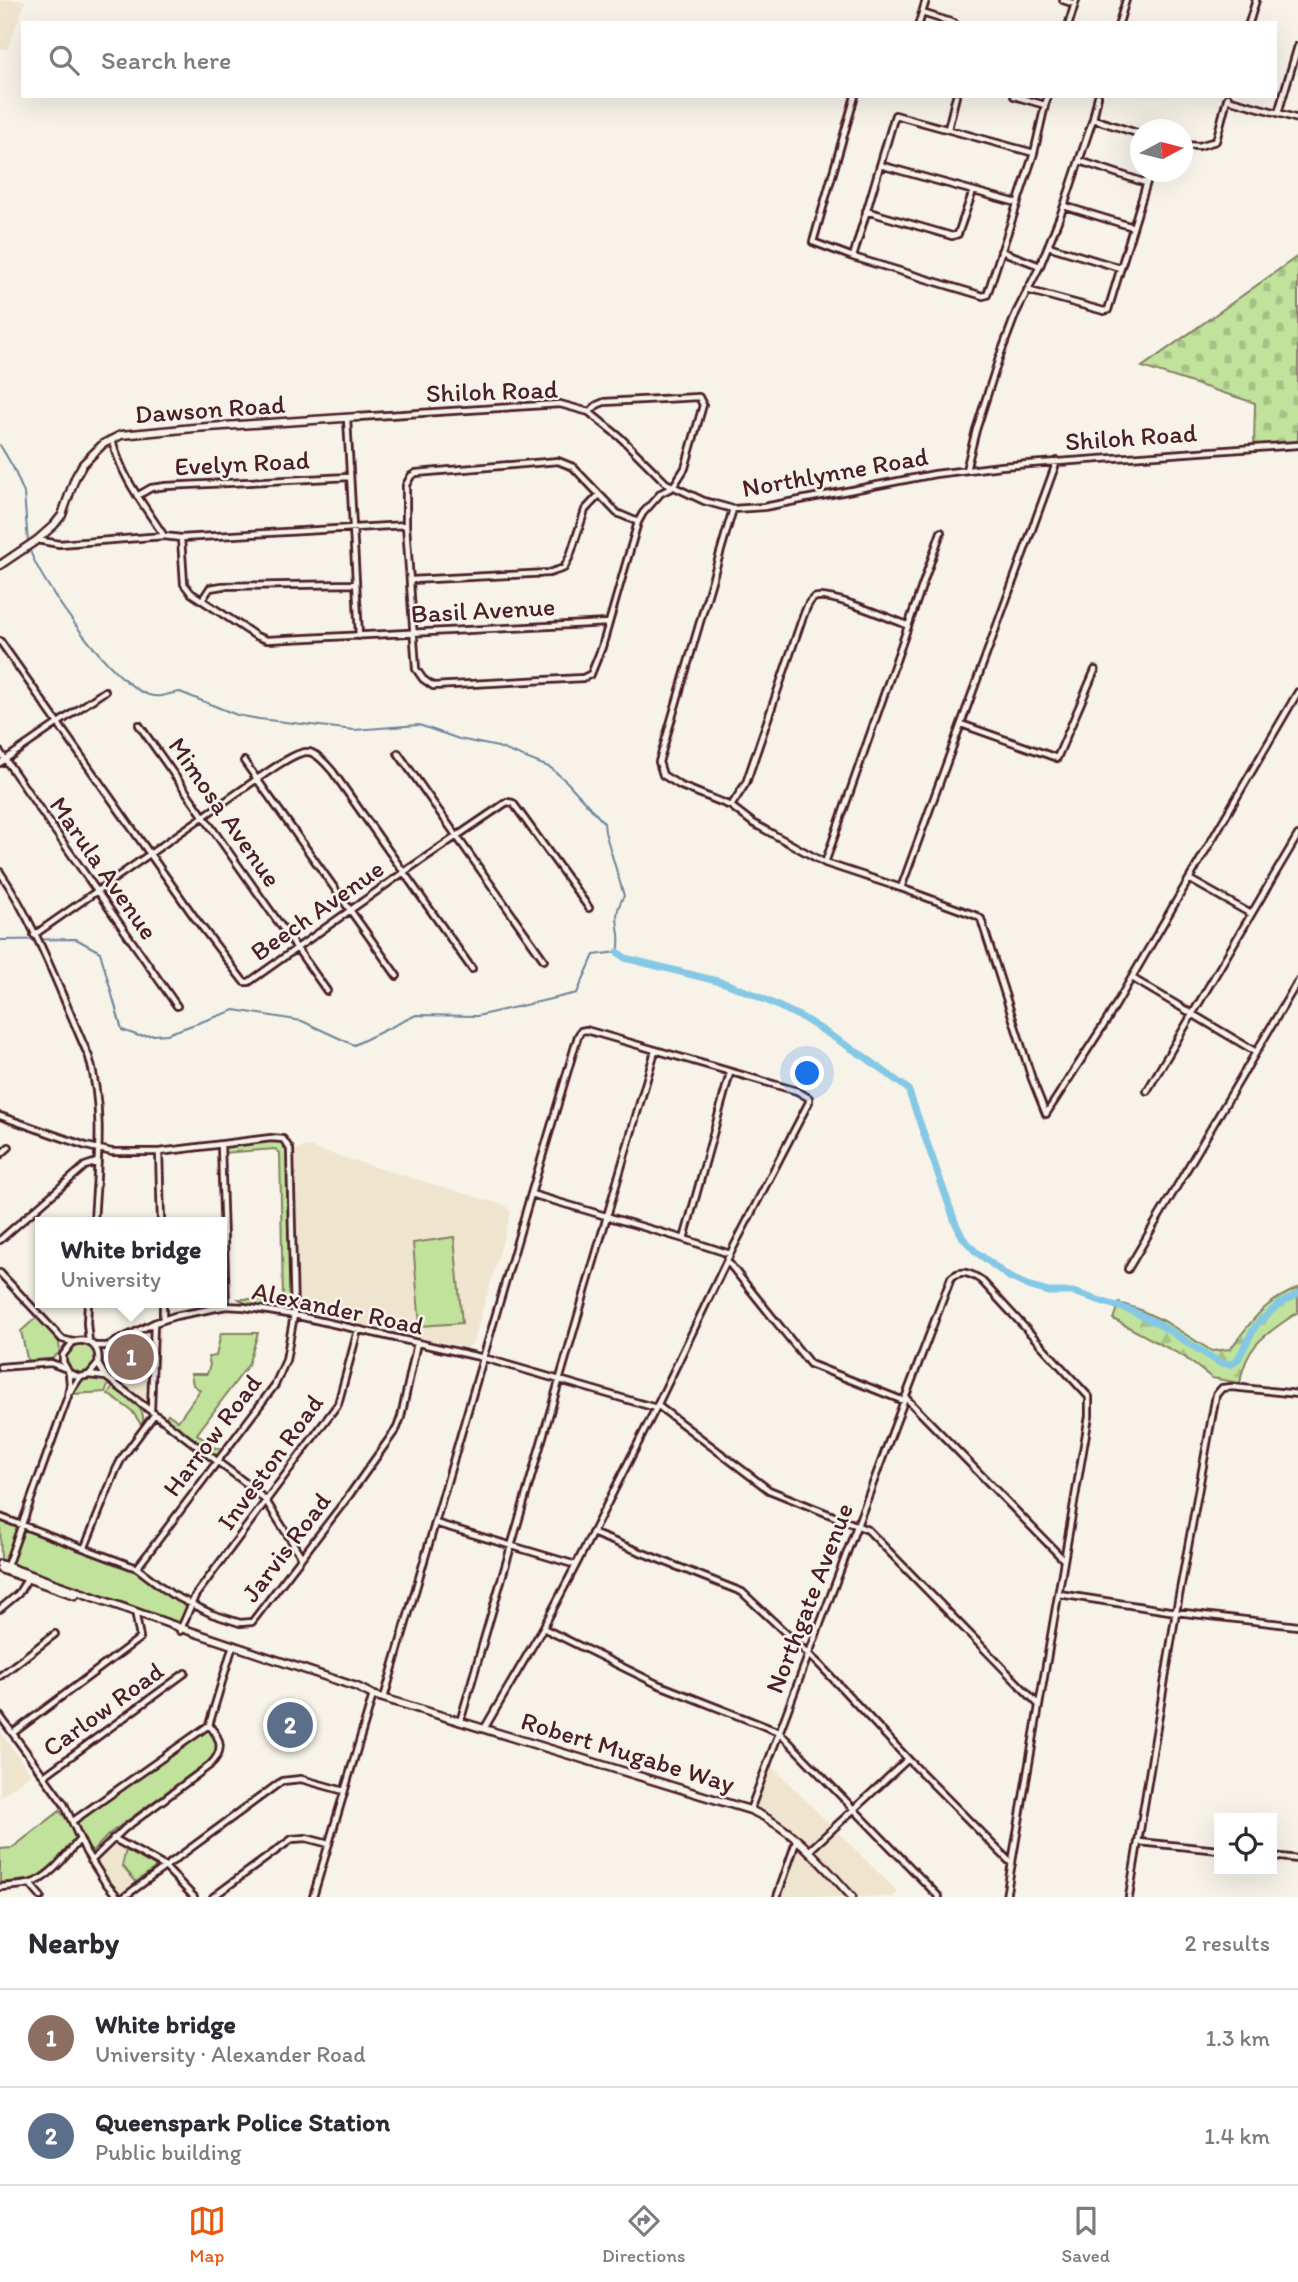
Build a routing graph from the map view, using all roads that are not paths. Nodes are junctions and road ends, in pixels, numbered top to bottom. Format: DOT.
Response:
graph roads {
  1 [pos="926,0"];
  2 [pos="1063,0"];
  3 [pos="1126,0"];
  4 [pos="1256,0"];
  5 [pos="1076,2"];
  6 [pos="922,13"];
  7 [pos="920,21"];
  8 [pos="948,21"];
  9 [pos="1070,21"];
  10 [pos="1120,21"];
  11 [pos="1251,21"];
  12 [pos="1298,46"];
  13 [pos="854,98"];
  14 [pos="956,98"];
  15 [pos="1021,98"];
  16 [pos="1047,98"];
  17 [pos="1098,98"];
  18 [pos="1228,98"];
  19 [pos="1231,98"];
  20 [pos="1045,105"];
  21 [pos="1278,113"];
  22 [pos="1093,119"];
  23 [pos="1298,119"];
  24 [pos="948,129"];
  25 [pos="1130,131"];
  26 [pos="1193,146"];
  27 [pos="1034,153"];
  28 [pos="1080,161"];
  29 [pos="880,165"];
  30 [pos="1146,183"];
  31 [pos="973,191"];
  32 [pos="1017,203"];
  33 [pos="1064,206"];
  34 [pos="866,211"];
  35 [pos="1133,227"];
  36 [pos="1048,246"];
  37 [pos="1001,251"];
  38 [pos="853,257"];
  39 [pos="1040,266"];
  40 [pos="1120,268"];
  41 [pos="1027,290"];
  42 [pos="589,412"];
  43 [pos="358,417"];
  44 [pos="347,418"];
  45 [pos="112,439"];
  46 [pos="1298,445"];
  47 [pos="1057,460"];
  48 [pos="966,470"];
  49 [pos="350,477"];
  50 [pos="673,486"];
  51 [pos="599,495"];
  52 [pos="137,496"];
  53 [pos="733,509"];
  54 [pos="638,522"];
  55 [pos="406,525"];
  56 [pos="353,529"];
  57 [pos="941,532"];
  58 [pos="164,536"];
  59 [pos="181,538"];
  60 [pos="36,540"];
  61 [pos="0,565"];
  62 [pos="411,580"];
  63 [pos="355,584"];
  64 [pos="201,600"];
  65 [pos="608,623"];
  66 [pos="907,625"];
  67 [pos="412,633"];
  68 [pos="359,636"];
  69 [pos="0,641"];
  70 [pos="1095,670"];
  71 [pos="105,691"];
  72 [pos="1298,692"];
  73 [pos="59,722"];
  74 [pos="961,724"];
  75 [pos="139,725"];
  76 [pos="0,752"];
  77 [pos="398,752"];
  78 [pos="5,760"];
  79 [pos="244,761"];
  80 [pos="0,764"];
  81 [pos="257,779"];
  82 [pos="731,806"];
  83 [pos="205,817"];
  84 [pos="458,835"];
  85 [pos="1298,835"];
  86 [pos="151,853"];
  87 [pos="825,863"];
  88 [pos="0,872"];
  89 [pos="404,872"];
  90 [pos="1189,879"];
  91 [pos="901,888"];
  92 [pos="97,892"];
  93 [pos="589,908"];
  94 [pos="351,911"];
  95 [pos="1251,914"];
  96 [pos="35,936"];
  97 [pos="298,949"];
  98 [pos="544,960"];
  99 [pos="472,969"];
  100 [pos="397,976"];
  101 [pos="1132,978"];
  102 [pos="1298,981"];
  103 [pos="327,992"];
  104 [pos="177,1006"];
  105 [pos="1193,1016"];
  106 [pos="655,1051"];
  107 [pos="1256,1052"];
  108 [pos="730,1073"];
  109 [pos="1147,1091"];
  110 [pos="0,1116"];
  111 [pos="221,1145"];
  112 [pos="9,1147"];
  113 [pos="98,1149"];
  114 [pos="159,1152"];
  115 [pos="0,1155"];
  116 [pos="97,1162"];
  117 [pos="531,1194"];
  118 [pos="608,1216"];
  119 [pos="94,1217"];
  120 [pos="161,1217"];
  121 [pos="223,1217"];
  122 [pos="684,1239"];
  123 [pos="0,1240"];
  124 [pos="730,1254"];
  125 [pos="727,1262"];
  126 [pos="1128,1269"];
  127 [pos="0,1273"];
  128 [pos="227,1306"];
  129 [pos="88,1308"];
  130 [pos="163,1308"];
  131 [pos="212,1308"];
  132 [pos="294,1315"];
  133 [pos="163,1320"];
  134 [pos="87,1323"];
  135 [pos="155,1323"];
  136 [pos="358,1330"];
  137 [pos="62,1339"];
  138 [pos="75,1341"];
  139 [pos="417,1343"];
  140 [pos="92,1344"];
  141 [pos="107,1346"];
  142 [pos="64,1353"];
  143 [pos="484,1358"];
  144 [pos="99,1361"];
  145 [pos="51,1363"];
  146 [pos="0,1367"];
  147 [pos="67,1370"];
  148 [pos="89,1375"];
  149 [pos="80,1377"];
  150 [pos="106,1377"];
  151 [pos="559,1380"];
  152 [pos="1298,1394"];
  153 [pos="68,1396"];
  154 [pos="905,1399"];
  155 [pos="657,1407"];
  156 [pos="153,1413"];
  157 [pos="217,1462"];
  158 [pos="266,1501"];
  159 [pos="0,1517"];
  160 [pos="435,1523"];
  161 [pos="858,1525"];
  162 [pos="21,1526"];
  163 [pos="592,1534"];
  164 [pos="511,1545"];
  165 [pos="85,1547"];
  166 [pos="301,1556"];
  167 [pos="1063,1560"];
  168 [pos="576,1564"];
  169 [pos="3,1567"];
  170 [pos="137,1568"];
  171 [pos="29,1577"];
  172 [pos="1059,1594"];
  173 [pos="190,1605"];
  174 [pos="0,1609"];
  175 [pos="1176,1612"];
  176 [pos="136,1616"];
  177 [pos="1298,1626"];
  178 [pos="543,1628"];
  179 [pos="180,1630"];
  180 [pos="55,1634"];
  181 [pos="233,1647"];
  182 [pos="809,1654"];
  183 [pos="185,1673"];
  184 [pos="0,1676"];
  185 [pos="369,1693"];
  186 [pos="384,1698"];
  187 [pos="1039,1705"];
  188 [pos="0,1716"];
  189 [pos="460,1722"];
  190 [pos="209,1725"];
  191 [pos="484,1729"];
  192 [pos="779,1731"];
  193 [pos="13,1733"];
  194 [pos="908,1759"];
  195 [pos="44,1776"];
  196 [pos="344,1791"];
  197 [pos="855,1809"];
  198 [pos="750,1810"];
  199 [pos="73,1821"];
  200 [pos="113,1838"];
  201 [pos="80,1839"];
  202 [pos="797,1839"];
  203 [pos="1139,1842"];
  204 [pos="329,1844"];
  205 [pos="810,1850"];
  206 [pos="1214,1850"];
  207 [pos="1277,1857"];
  208 [pos="1298,1859"];
  209 [pos="91,1861"];
  210 [pos="1012,1864"];
  211 [pos="164,1867"];
  212 [pos="30,1884"];
  213 [pos="0,1887"];
  214 [pos="41,1897"];
  215 [pos="118,1897"];
  216 [pos="124,1897"];
  217 [pos="194,1897"];
  218 [pos="213,1897"];
  219 [pos="313,1897"];
  220 [pos="777,1897"];
  221 [pos="852,1897"];
  222 [pos="939,1897"];
  223 [pos="1006,1897"];
  224 [pos="1129,1897"];
  1 -- 6 [label="street"];
  2 -- 5 [label="street"];
  3 -- 10 [label="street"];
  4 -- 11 [label="street"];
  5 -- 9 [label="street"];
  6 -- 7 [label="street"];
  6 -- 8 [label="street"];
  12 -- 21 [label="street"];
  13 -- 38 [label="street"];
  14 -- 24 [label="street"];
  15 -- 20 [label="street"];
  16 -- 20 [label="street"];
  17 -- 22 [label="street"];
  18 -- 26 [label="street"];
  19 -- 21 [label="street"];
  20 -- 27 [label="street"];
  21 -- 23 [label="street"];
  22 -- 25 [label="street"];
  22 -- 28 [label="street"];
  24 -- 27 [label="street"];
  24 -- 29 [label="street"];
  27 -- 32 [label="street"];
  28 -- 30 [label="street"];
  28 -- 33 [label="street"];
  29 -- 31 [label="street"];
  29 -- 34 [label="street"];
  30 -- 35 [label="street"];
  31 -- 32 [label="street"];
  31 -- 34 [label="street"];
  32 -- 37 [label="street"];
  33 -- 35 [label="street"];
  33 -- 36 [label="street"];
  34 -- 38 [label="street"];
  35 -- 40 [label="street"];
  36 -- 39 [label="street"];
  36 -- 40 [label="street"];
  37 -- 38 [label="street"];
  37 -- 39 [label="street"];
  39 -- 41 [label="street"];
  40 -- 41 [label="street"];
  41 -- 48 [label="street"];
  42 -- 43 [label="street, Shiloh Road"];
  42 -- 50 [label="street, Northlynne Road"];
  42 -- 50 [label="street, Shiloh Road"];
  43 -- 44 [label="main road, Dawson Road"];
  44 -- 45 [label="main road, Dawson Road"];
  44 -- 49 [label="street"];
  45 -- 52 [label="street"];
  45 -- 60 [label="main road, Dawson Road"];
  46 -- 47 [label="street, Shiloh Road"];
  47 -- 48 [label="street, Shiloh Road"];
  47 -- 74 [label="street"];
  48 -- 53 [label="street, Northlynne Road"];
  49 -- 52 [label="street, Evelyn Road"];
  49 -- 56 [label="street"];
  50 -- 53 [label="street, Northlynne Road"];
  50 -- 54 [label="street"];
  51 -- 54 [label="street"];
  51 -- 55 [label="street"];
  51 -- 62 [label="street"];
  52 -- 58 [label="street"];
  53 -- 82 [label="street"];
  54 -- 65 [label="street"];
  55 -- 56 [label="street"];
  55 -- 62 [label="street"];
  56 -- 59 [label="street"];
  56 -- 63 [label="street"];
  57 -- 66 [label="street"];
  58 -- 59 [label="street"];
  58 -- 60 [label="street"];
  59 -- 64 [label="street"];
  60 -- 61 [label="main road, Dawson Road"];
  62 -- 67 [label="street"];
  63 -- 64 [label="street"];
  63 -- 68 [label="street"];
  64 -- 68 [label="street, Basil Avenue"];
  65 -- 67 [label="street, Basil Avenue"];
  65 -- 67 [label="street"];
  66 -- 82 [label="street"];
  66 -- 87 [label="street"];
  67 -- 68 [label="street, Basil Avenue"];
  69 -- 73 [label="street, Beech Avenue"];
  70 -- 74 [label="street"];
  71 -- 73 [label="street"];
  72 -- 90 [label="street"];
  73 -- 78 [label="street"];
  73 -- 86 [label="street, Beech Avenue"];
  74 -- 91 [label="street"];
  75 -- 83 [label="street, Mimosa Avenue"];
  76 -- 78 [label="street, Marula Avenue"];
  77 -- 84 [label="street"];
  78 -- 80 [label="street"];
  78 -- 92 [label="street, Marula Avenue"];
  79 -- 81 [label="street"];
  81 -- 83 [label="street"];
  81 -- 89 [label="street"];
  81 -- 94 [label="street"];
  82 -- 87 [label="street"];
  83 -- 86 [label="street"];
  83 -- 97 [label="street, Mimosa Avenue"];
  84 -- 89 [label="street, Beech Avenue"];
  84 -- 93 [label="street, Beech Avenue"];
  84 -- 98 [label="street"];
  85 -- 95 [label="street"];
  86 -- 92 [label="street"];
  86 -- 97 [label="street, Beech Avenue"];
  87 -- 91 [label="street"];
  88 -- 96 [label="street"];
  89 -- 94 [label="street, Beech Avenue"];
  89 -- 99 [label="street"];
  90 -- 95 [label="street"];
  90 -- 101 [label="street"];
  91 -- 101 [label="street"];
  92 -- 96 [label="street"];
  92 -- 104 [label="street, Marula Avenue"];
  94 -- 97 [label="street, Beech Avenue"];
  94 -- 100 [label="street"];
  95 -- 105 [label="street"];
  96 -- 113 [label="street"];
  97 -- 103 [label="street, Mimosa Avenue"];
  101 -- 105 [label="street"];
  102 -- 107 [label="street"];
  105 -- 107 [label="street"];
  105 -- 109 [label="street"];
  106 -- 108 [label="street"];
  106 -- 117 [label="street"];
  106 -- 118 [label="street"];
  107 -- 126 [label="street"];
  108 -- 122 [label="street"];
  108 -- 124 [label="street"];
  110 -- 113 [label="street"];
  111 -- 114 [label="street"];
  111 -- 121 [label="street"];
  111 -- 132 [label="street, Harrow Road"];
  112 -- 115 [label="street"];
  113 -- 114 [label="street"];
  113 -- 116 [label="street"];
  114 -- 120 [label="street"];
  116 -- 119 [label="street"];
  116 -- 123 [label="street"];
  117 -- 118 [label="street"];
  117 -- 143 [label="street"];
  118 -- 122 [label="street"];
  118 -- 151 [label="street"];
  122 -- 124 [label="street"];
  124 -- 125 [label="street"];
  125 -- 154 [label="street"];
  125 -- 155 [label="street"];
  127 -- 137 [label="street"];
  128 -- 132 [label="street, Alexander Road"];
  129 -- 134 [label="street"];
  130 -- 133 [label="street"];
  131 -- 133 [label="street, Alexander Road"];
  132 -- 136 [label="street, Alexander Road"];
  132 -- 157 [label="street, Harrow Road"];
  133 -- 135 [label="street, Alexander Road"];
  134 -- 138 [label="street"];
  134 -- 140 [label="street"];
  135 -- 141 [label="street, Alexander Road"];
  135 -- 156 [label="street"];
  136 -- 139 [label="street, Alexander Road"];
  136 -- 158 [label="street, Investon Road"];
  137 -- 138 [label="street"];
  137 -- 142 [label="street"];
  138 -- 140 [label="street"];
  138 -- 142 [label="street"];
  139 -- 143 [label="street, Alexander Road"];
  139 -- 166 [label="street, Jarvis Road"];
  140 -- 141 [label="street, Alexander Road"];
  140 -- 144 [label="street"];
  141 -- 144 [label="street"];
  142 -- 145 [label="street"];
  142 -- 147 [label="street"];
  143 -- 151 [label="street, Alexander Road"];
  143 -- 160 [label="street"];
  144 -- 148 [label="street"];
  144 -- 150 [label="street"];
  145 -- 146 [label="street"];
  145 -- 147 [label="street"];
  147 -- 149 [label="street"];
  147 -- 153 [label="street"];
  148 -- 149 [label="street"];
  148 -- 150 [label="street"];
  149 -- 153 [label="street"];
  150 -- 156 [label="street"];
  151 -- 155 [label="street, Alexander Road"];
  151 -- 164 [label="street"];
  152 -- 175 [label="street"];
  153 -- 162 [label="street"];
  154 -- 161 [label="street, Northgate Avenue"];
  154 -- 167 [label="street"];
  154 -- 167 [label="street, Northgate Avenue"];
  155 -- 161 [label="street"];
  155 -- 163 [label="street"];
  156 -- 157 [label="street"];
  156 -- 165 [label="street"];
  157 -- 158 [label="street"];
  157 -- 170 [label="street, Harrow Road"];
  158 -- 166 [label="street"];
  158 -- 173 [label="street, Investon Road"];
  159 -- 162 [label="street, Jarvis Road"];
  160 -- 164 [label="street"];
  160 -- 186 [label="street"];
  161 -- 182 [label="street, Northgate Avenue"];
  161 -- 187 [label="street"];
  162 -- 165 [label="street, Jarvis Road"];
  162 -- 169 [label="street"];
  163 -- 168 [label="street"];
  163 -- 182 [label="street"];
  164 -- 168 [label="street"];
  164 -- 189 [label="street"];
  165 -- 170 [label="street, Jarvis Road"];
  166 -- 173 [label="street, Jarvis Road"];
  167 -- 172 [label="street"];
  168 -- 178 [label="street"];
  169 -- 171 [label="main road, Robert Mugabe Way"];
  170 -- 173 [label="street, Jarvis Road"];
  171 -- 174 [label="street"];
  171 -- 176 [label="main road, Robert Mugabe Way"];
  171 -- 179 [label="main road, Robert Mugabe Way"];
  172 -- 175 [label="street"];
  172 -- 187 [label="street"];
  173 -- 179 [label="street, Investon Road"];
  175 -- 177 [label="street"];
  175 -- 203 [label="street"];
  176 -- 179 [label="main road, Robert Mugabe Way"];
  176 -- 193 [label="street"];
  178 -- 191 [label="street"];
  178 -- 192 [label="street"];
  179 -- 181 [label="main road, Robert Mugabe Way"];
  180 -- 184 [label="street"];
  181 -- 185 [label="main road, Robert Mugabe Way"];
  181 -- 190 [label="street"];
  182 -- 192 [label="street, Northgate Avenue"];
  182 -- 194 [label="street"];
  183 -- 195 [label="street, Carlow Road"];
  185 -- 186 [label="main road, Robert Mugabe Way"];
  185 -- 196 [label="street"];
  186 -- 189 [label="main road, Robert Mugabe Way"];
  187 -- 210 [label="street"];
  188 -- 193 [label="street"];
  189 -- 191 [label="main road, Robert Mugabe Way"];
  190 -- 199 [label="street"];
  190 -- 200 [label="street"];
  191 -- 198 [label="main road, Robert Mugabe Way"];
  192 -- 197 [label="street"];
  192 -- 198 [label="street, Northgate Avenue"];
  193 -- 195 [label="street"];
  194 -- 197 [label="street"];
  194 -- 210 [label="street"];
  195 -- 199 [label="street"];
  196 -- 204 [label="street"];
  196 -- 211 [label="street"];
  197 -- 205 [label="street"];
  197 -- 222 [label="street"];
  198 -- 202 [label="main road, Robert Mugabe Way"];
  199 -- 201 [label="street"];
  200 -- 209 [label="street"];
  200 -- 211 [label="street"];
  201 -- 209 [label="street"];
  201 -- 212 [label="street"];
  202 -- 205 [label="main road, Robert Mugabe Way"];
  202 -- 220 [label="street"];
  203 -- 206 [label="street"];
  203 -- 224 [label="street"];
  204 -- 218 [label="street"];
  204 -- 219 [label="street"];
  205 -- 221 [label="main road, Robert Mugabe Way"];
  207 -- 208 [label="street"];
  209 -- 215 [label="street"];
  210 -- 223 [label="street"];
  211 -- 216 [label="street"];
  211 -- 217 [label="street"];
  212 -- 213 [label="street"];
  212 -- 214 [label="street"];
}
